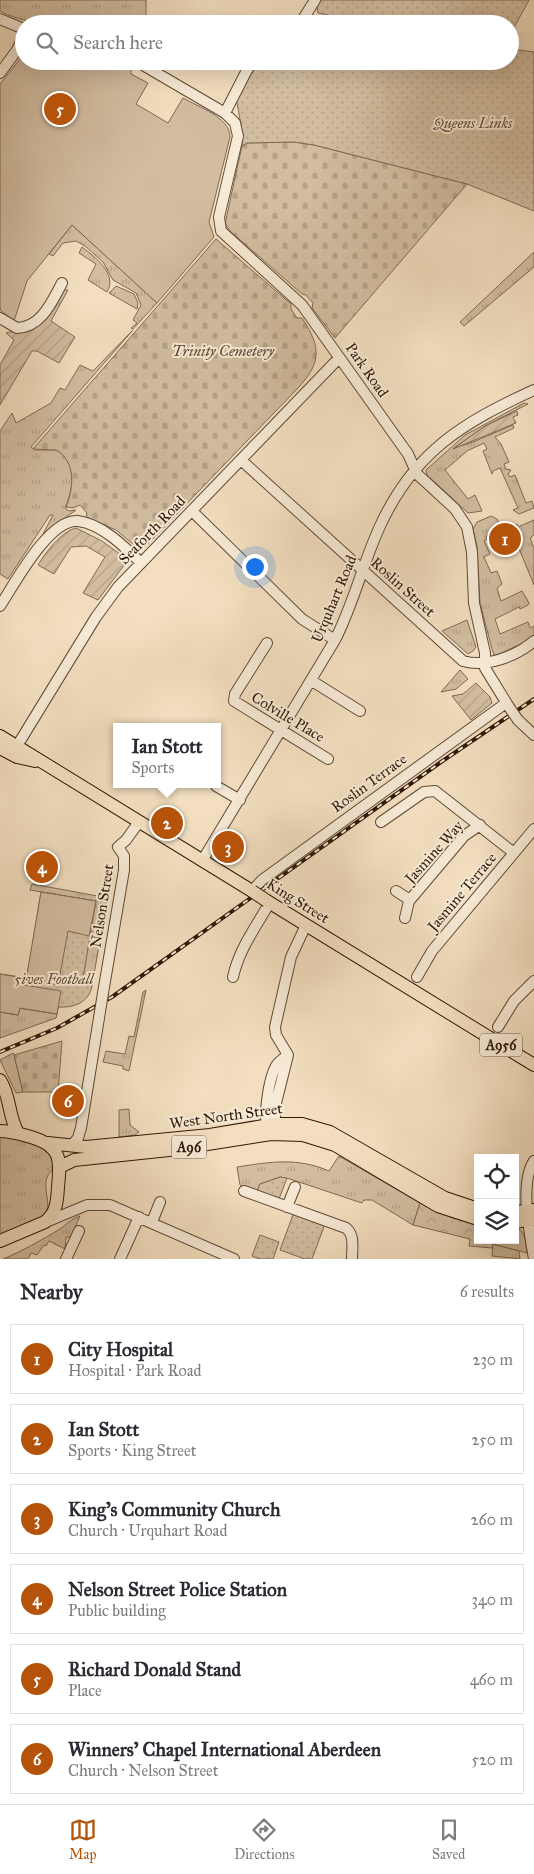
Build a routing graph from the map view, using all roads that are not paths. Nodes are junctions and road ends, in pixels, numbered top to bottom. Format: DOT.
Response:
graph roads {
  1 [pos="315,0"];
  2 [pos="306,15"];
  3 [pos="0,20"];
  4 [pos="15,25"];
  5 [pos="15,53"];
  6 [pos="151,70"];
  7 [pos="247,70"];
  8 [pos="0,72"];
  9 [pos="225,114"];
  10 [pos="62,283"];
  11 [pos="0,318"];
  12 [pos="339,358"];
  13 [pos="534,390"];
  14 [pos="241,460"];
  15 [pos="415,470"];
  16 [pos="192,511"];
  17 [pos="141,563"];
  18 [pos="363,571"];
  19 [pos="0,606"];
  20 [pos="335,640"];
  21 [pos="534,641"];
  22 [pos="267,643"];
  23 [pos="484,663"];
  24 [pos="312,681"];
  25 [pos="507,705"];
  26 [pos="360,710"];
  27 [pos="282,731"];
  28 [pos="534,735"];
  29 [pos="0,736"];
  30 [pos="9,749"];
  31 [pos="328,759"];
  32 [pos="0,763"];
  33 [pos="219,788"];
  34 [pos="240,800"];
  35 [pos="139,822"];
  36 [pos="380,822"];
  37 [pos="480,825"];
  38 [pos="534,829"];
  39 [pos="514,853"];
  40 [pos="202,861"];
  41 [pos="252,891"];
  42 [pos="396,891"];
  43 [pos="410,900"];
  44 [pos="268,902"];
  45 [pos="405,918"];
  46 [pos="306,925"];
  47 [pos="233,977"];
  48 [pos="417,977"];
  49 [pos="534,982"];
  50 [pos="498,1027"];
  51 [pos="534,1065"];
  52 [pos="1,1090"];
  53 [pos="271,1128"];
  54 [pos="0,1131"];
  55 [pos="18,1133"];
  56 [pos="48,1144"];
  57 [pos="71,1146"];
  58 [pos="534,1161"];
  59 [pos="60,1167"];
  60 [pos="295,1186"];
  61 [pos="244,1191"];
  62 [pos="58,1195"];
  63 [pos="160,1202"];
  64 [pos="80,1207"];
  65 [pos="287,1207"];
  66 [pos="474,1208"];
  67 [pos="526,1216"];
  68 [pos="139,1217"];
  69 [pos="474,1218"];
  70 [pos="45,1222"];
  71 [pos="152,1222"];
  72 [pos="79,1231"];
  73 [pos="0,1241"];
  74 [pos="66,1259"];
  75 [pos="120,1259"];
  76 [pos="234,1259"];
  77 [pos="352,1259"];
  78 [pos="534,1259"];
  1 -- 2 [label="street"];
  3 -- 4 [label="street"];
  5 -- 8 [label="street"];
  6 -- 9 [label="street"];
  7 -- 9 [label="street"];
  9 -- 12 [label="street, Park Road"];
  10 -- 11 [label="street"];
  12 -- 14 [label="street, Seaforth Road"];
  12 -- 15 [label="street, Park Road"];
  13 -- 15 [label="street, Urquhart Road"];
  14 -- 16 [label="street, Seaforth Road"];
  14 -- 18 [label="street, Roslin Street"];
  15 -- 18 [label="street, Urquhart Road"];
  15 -- 23 [label="street, Park Road"];
  16 -- 17 [label="street, Seaforth Road"];
  16 -- 20 [label="street"];
  17 -- 19 [label="street"];
  17 -- 30 [label="street, Seaforth Road"];
  18 -- 20 [label="street, Urquhart Road"];
  18 -- 23 [label="street, Roslin Street"];
  20 -- 24 [label="street, Urquhart Road"];
  21 -- 23 [label="street"];
  22 -- 27 [label="street, Colville Place"];
  23 -- 25 [label="street"];
  24 -- 26 [label="street"];
  24 -- 27 [label="street, Urquhart Road"];
  25 -- 28 [label="street, bridge"];
  25 -- 41 [label="street, Roslin Terrace"];
  27 -- 31 [label="street, Colville Place"];
  27 -- 34 [label="street, Urquhart Road"];
  29 -- 30 [label="main road, King Street / A956"];
  30 -- 32 [label="main road"];
  30 -- 35 [label="main road, King Street / A956"];
  33 -- 34 [label="street"];
  34 -- 40 [label="street, Urquhart Road"];
  35 -- 40 [label="main road, King Street / A956"];
  35 -- 57 [label="street, Nelson Street, bridge"];
  36 -- 37 [label="street"];
  37 -- 39 [label="street"];
  37 -- 43 [label="street, Jasmine Way"];
  38 -- 39 [label="street, Jasmine Terrace"];
  39 -- 48 [label="street, Jasmine Terrace"];
  40 -- 41 [label="main road, King Street / A956"];
  41 -- 44 [label="main road, King Street / A956, bridge"];
  42 -- 43 [label="street, Jasmine Way"];
  43 -- 45 [label="street, Jasmine Way"];
  44 -- 46 [label="main road, King Street / A956"];
  44 -- 47 [label="street"];
  46 -- 51 [label="main road, King Street / A956"];
  46 -- 53 [label="street"];
  49 -- 50 [label="street"];
  52 -- 55 [label="main road"];
  53 -- 57 [label="main road, West North Street / A96"];
  53 -- 59 [label="main road, West North Street / A96"];
  53 -- 66 [label="main road, West North Street / A96"];
  53 -- 69 [label="main road, West North Street / A96"];
  54 -- 55 [label="main road, A96"];
  55 -- 56 [label="main road, A96"];
  56 -- 57 [label="main road, West North Street / A96"];
  56 -- 59 [label="main road"];
  58 -- 67 [label="street"];
  59 -- 62 [label="main road"];
  60 -- 65 [label="street"];
  61 -- 65 [label="street"];
  62 -- 64 [label="street"];
  62 -- 70 [label="main road"];
  63 -- 71 [label="street"];
  64 -- 68 [label="street"];
  64 -- 70 [label="street"];
  65 -- 77 [label="street"];
  67 -- 78 [label="street"];
  68 -- 71 [label="street"];
  68 -- 75 [label="street"];
  70 -- 73 [label="main road"];
  71 -- 76 [label="street"];
  72 -- 74 [label="street"];
}
